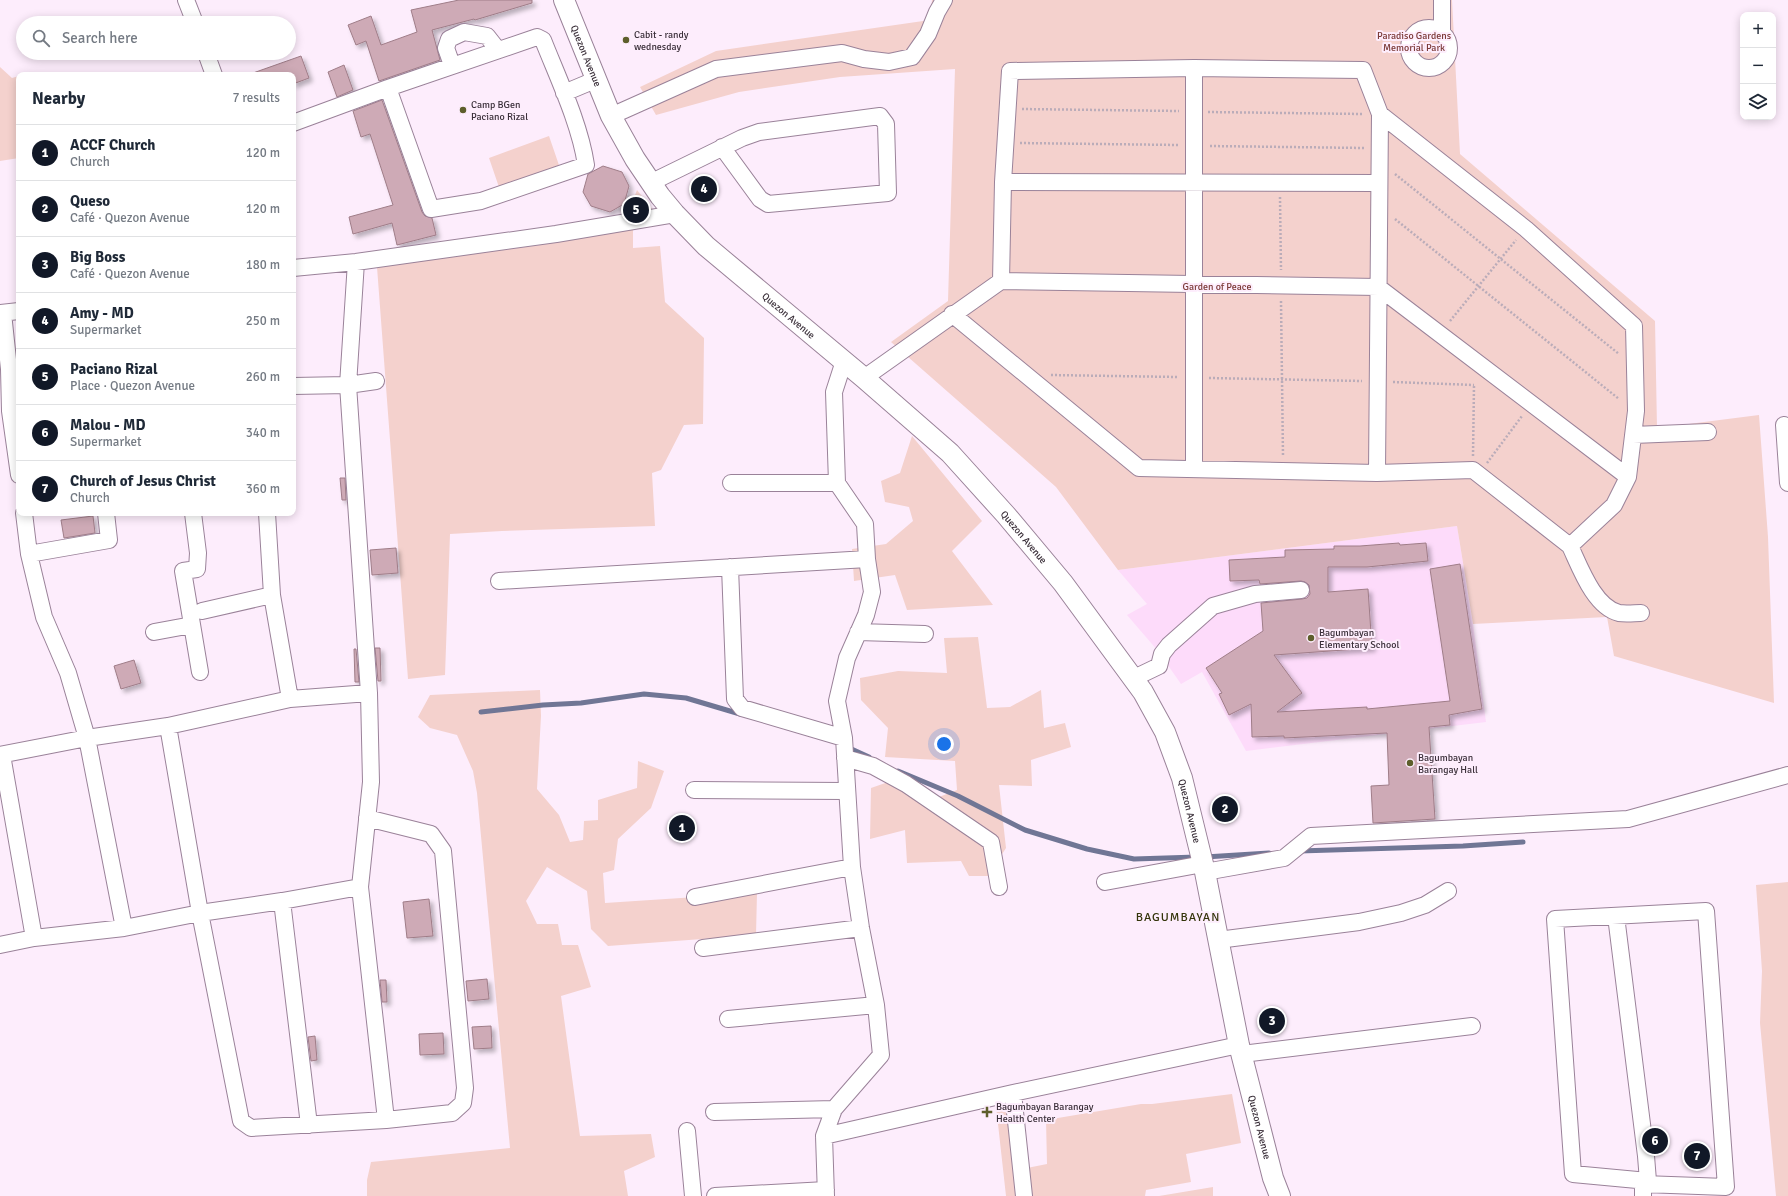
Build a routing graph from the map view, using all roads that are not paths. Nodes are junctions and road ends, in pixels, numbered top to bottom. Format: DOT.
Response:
graph roads {
  1 [pos="186,0"];
  2 [pos="564,0"];
  3 [pos="944,0"];
  4 [pos="1442,0"];
  5 [pos="192,16"];
  6 [pos="1442,33"];
  7 [pos="498,50"];
  8 [pos="209,60"];
  9 [pos="452,65"];
  10 [pos="1194,68"];
  11 [pos="213,72"];
  12 [pos="595,80"];
  13 [pos="388,88"];
  14 [pos="564,93"];
  15 [pos="1380,114"];
  16 [pos="611,116"];
  17 [pos="296,122"];
  18 [pos="722,147"];
  19 [pos="1003,182"];
  20 [pos="1194,182"];
  21 [pos="650,183"];
  22 [pos="1379,183"];
  23 [pos="675,214"];
  24 [pos="356,262"];
  25 [pos="296,268"];
  26 [pos="1001,281"];
  27 [pos="1194,284"];
  28 [pos="1378,287"];
  29 [pos="16,311"];
  30 [pos="1,313"];
  31 [pos="952,314"];
  32 [pos="844,361"];
  33 [pos="864,378"];
  34 [pos="376,381"];
  35 [pos="296,386"];
  36 [pos="348,386"];
  37 [pos="10,411"];
  38 [pos="1784,425"];
  39 [pos="1708,432"];
  40 [pos="1633,435"];
  41 [pos="16,454"];
  42 [pos="1194,469"];
  43 [pos="1377,473"];
  44 [pos="1628,477"];
  45 [pos="731,483"];
  46 [pos="836,483"];
  47 [pos="1788,483"];
  48 [pos="24,516"];
  49 [pos="106,516"];
  50 [pos="193,516"];
  51 [pos="267,516"];
  52 [pos="1570,546"];
  53 [pos="30,554"];
  54 [pos="867,559"];
  55 [pos="730,568"];
  56 [pos="499,581"];
  57 [pos="1301,590"];
  58 [pos="272,595"];
  59 [pos="202,611"];
  60 [pos="1641,613"];
  61 [pos="192,625"];
  62 [pos="154,632"];
  63 [pos="858,632"];
  64 [pos="925,634"];
  65 [pos="200,672"];
  66 [pos="1134,678"];
  67 [pos="369,693"];
  68 [pos="290,699"];
  69 [pos="168,726"];
  70 [pos="87,738"];
  71 [pos="844,738"];
  72 [pos="1,755"];
  73 [pos="845,758"];
  74 [pos="1788,775"];
  75 [pos="694,790"];
  76 [pos="846,791"];
  77 [pos="367,818"];
  78 [pos="852,867"];
  79 [pos="1204,868"];
  80 [pos="1105,882"];
  81 [pos="360,887"];
  82 [pos="999,887"];
  83 [pos="1448,891"];
  84 [pos="695,897"];
  85 [pos="282,901"];
  86 [pos="200,913"];
  87 [pos="1616,916"];
  88 [pos="124,928"];
  89 [pos="861,928"];
  90 [pos="34,938"];
  91 [pos="1218,940"];
  92 [pos="0,945"];
  93 [pos="703,948"];
  94 [pos="876,1005"];
  95 [pos="728,1019"];
  96 [pos="1472,1026"];
  97 [pos="1241,1050"];
  98 [pos="1013,1093"];
  99 [pos="834,1109"];
  100 [pos="714,1112"];
  101 [pos="386,1120"];
  102 [pos="309,1125"];
  103 [pos="687,1131"];
  104 [pos="824,1136"];
  105 [pos="1645,1187"];
  106 [pos="826,1193"];
  107 [pos="692,1196"];
  108 [pos="714,1196"];
  109 [pos="1024,1196"];
  110 [pos="1280,1196"];
  1 -- 5 [label="street"];
  2 -- 12 [label="main road, Quezon Avenue"];
  3 -- 16 [label="street"];
  4 -- 6 [label="street"];
  7 -- 9 [label="street"];
  7 -- 9 [label="street"];
  7 -- 14 [label="street"];
  8 -- 11 [label="street"];
  9 -- 13 [label="street"];
  10 -- 15 [label="street"];
  10 -- 19 [label="street"];
  10 -- 20 [label="street"];
  12 -- 14 [label="street"];
  12 -- 16 [label="main road, Quezon Avenue"];
  13 -- 14 [label="street"];
  13 -- 17 [label="street"];
  15 -- 22 [label="street"];
  15 -- 40 [label="street"];
  16 -- 21 [label="main road, Quezon Avenue"];
  18 -- 18 [label="street"];
  18 -- 21 [label="street"];
  19 -- 20 [label="street"];
  19 -- 26 [label="street"];
  20 -- 22 [label="street"];
  20 -- 27 [label="street"];
  21 -- 23 [label="main road, Quezon Avenue"];
  22 -- 28 [label="street"];
  23 -- 24 [label="street"];
  23 -- 32 [label="main road, Quezon Avenue"];
  24 -- 25 [label="street"];
  24 -- 36 [label="street"];
  26 -- 27 [label="street"];
  26 -- 31 [label="street"];
  27 -- 28 [label="street"];
  27 -- 42 [label="street"];
  28 -- 43 [label="street"];
  28 -- 44 [label="street"];
  29 -- 30 [label="street"];
  30 -- 37 [label="street"];
  31 -- 33 [label="street"];
  31 -- 42 [label="street"];
  32 -- 33 [label="main road, Quezon Avenue"];
  32 -- 46 [label="street"];
  33 -- 66 [label="main road, Quezon Avenue"];
  34 -- 36 [label="street"];
  35 -- 36 [label="street"];
  36 -- 67 [label="street"];
  37 -- 41 [label="street"];
  38 -- 47 [label="street"];
  39 -- 40 [label="street"];
  40 -- 44 [label="street"];
  42 -- 43 [label="street"];
  43 -- 52 [label="street"];
  44 -- 52 [label="street"];
  45 -- 46 [label="street"];
  46 -- 54 [label="street"];
  48 -- 53 [label="street"];
  49 -- 53 [label="street"];
  50 -- 61 [label="street"];
  51 -- 58 [label="street"];
  52 -- 60 [label="street"];
  53 -- 70 [label="street"];
  54 -- 55 [label="street"];
  54 -- 63 [label="street"];
  55 -- 56 [label="street"];
  55 -- 71 [label="street"];
  57 -- 66 [label="street"];
  58 -- 59 [label="street"];
  58 -- 68 [label="street"];
  61 -- 62 [label="street"];
  61 -- 65 [label="street"];
  63 -- 64 [label="street"];
  63 -- 71 [label="street"];
  66 -- 79 [label="main road, Quezon Avenue"];
  67 -- 68 [label="street"];
  67 -- 77 [label="street"];
  68 -- 69 [label="street"];
  69 -- 70 [label="street"];
  69 -- 86 [label="street"];
  70 -- 72 [label="street"];
  70 -- 88 [label="street"];
  71 -- 73 [label="street"];
  72 -- 90 [label="street"];
  73 -- 76 [label="street"];
  73 -- 82 [label="street"];
  74 -- 79 [label="street"];
  75 -- 76 [label="street"];
  76 -- 78 [label="street"];
  77 -- 81 [label="street"];
  77 -- 101 [label="street"];
  78 -- 84 [label="street"];
  78 -- 89 [label="street"];
  79 -- 80 [label="street"];
  79 -- 91 [label="main road, Quezon Avenue"];
  81 -- 85 [label="street"];
  81 -- 101 [label="street"];
  83 -- 91 [label="street"];
  85 -- 86 [label="street"];
  85 -- 102 [label="street"];
  86 -- 88 [label="street"];
  86 -- 102 [label="street"];
  87 -- 105 [label="street"];
  87 -- 105 [label="street"];
  87 -- 105 [label="street"];
  88 -- 90 [label="street"];
  89 -- 93 [label="street"];
  89 -- 94 [label="street"];
  90 -- 92 [label="street"];
  91 -- 97 [label="main road, Quezon Avenue"];
  94 -- 95 [label="street"];
  94 -- 99 [label="street"];
  96 -- 97 [label="street"];
  97 -- 98 [label="street"];
  97 -- 110 [label="main road, Quezon Avenue"];
  98 -- 104 [label="street"];
  98 -- 109 [label="street"];
  99 -- 100 [label="street"];
  99 -- 104 [label="street"];
  101 -- 102 [label="street"];
  103 -- 107 [label="street"];
  104 -- 106 [label="street"];
  106 -- 108 [label="street"];
}
